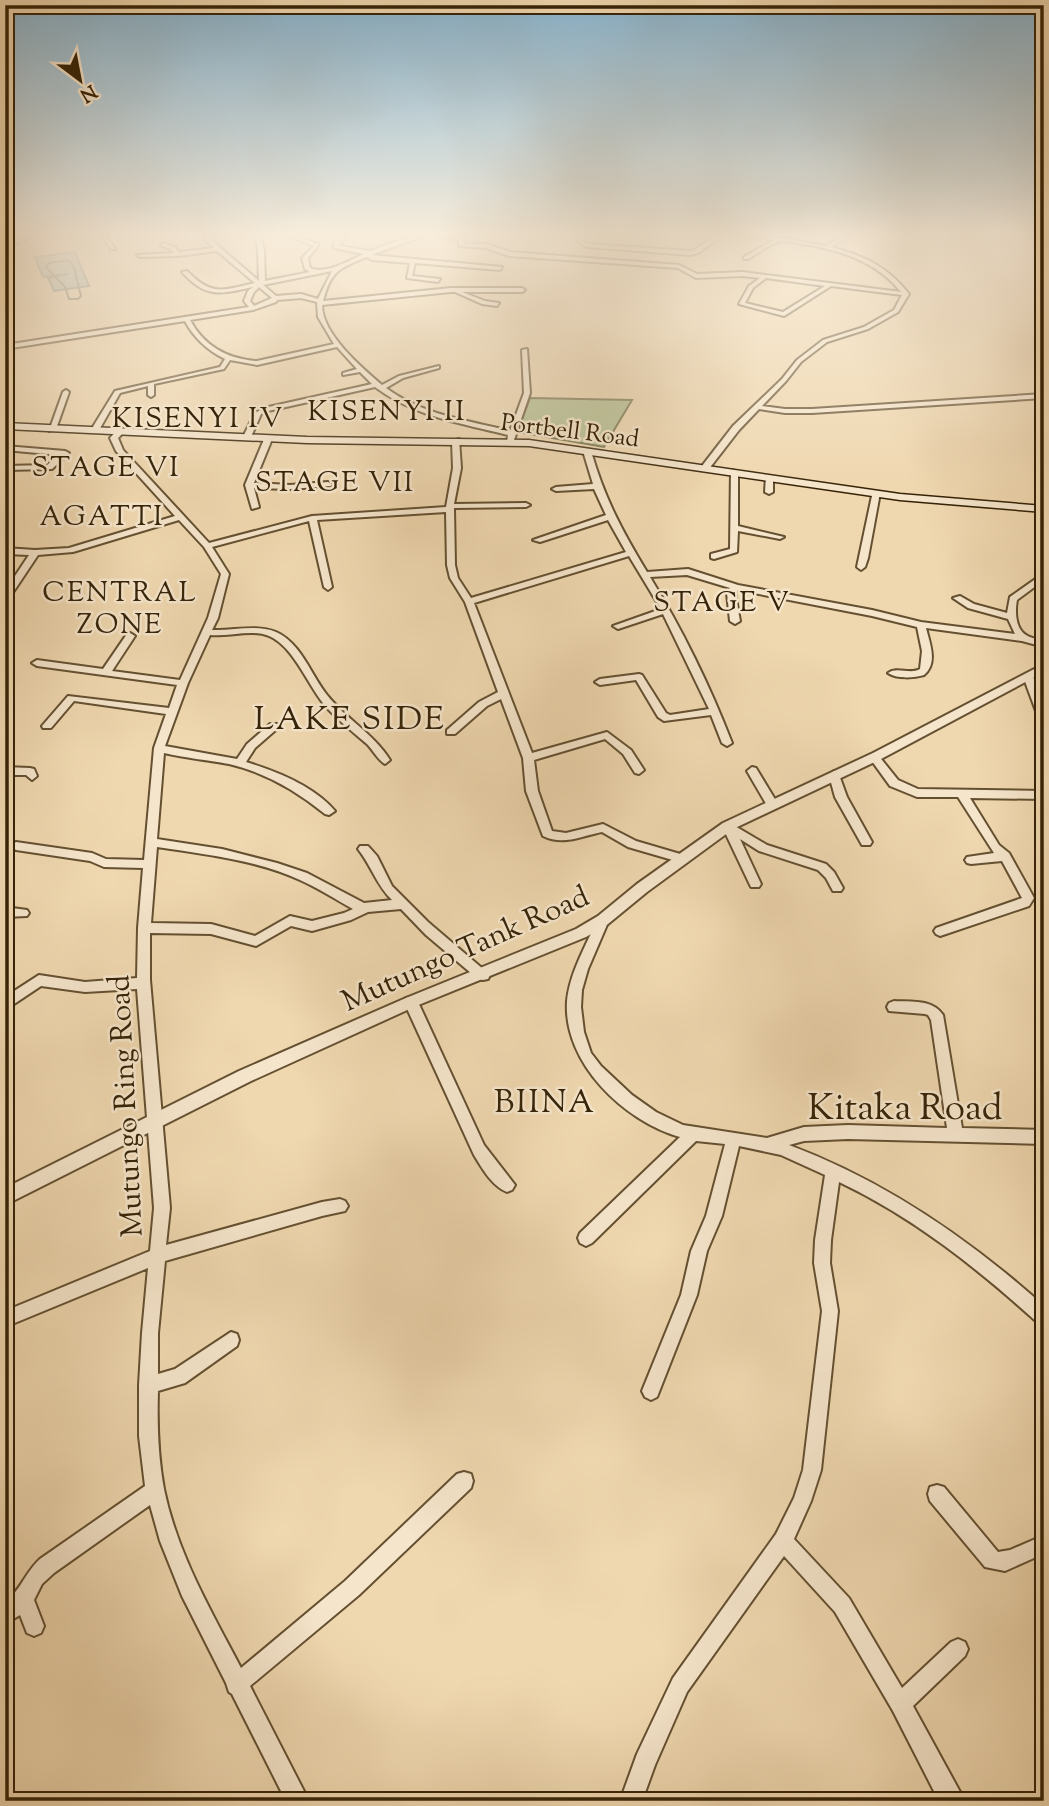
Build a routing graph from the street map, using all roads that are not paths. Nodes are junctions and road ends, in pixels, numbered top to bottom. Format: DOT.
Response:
graph roads {
  1 [pos="185,319"];
  2 [pos="187,319"];
  3 [pos="323,319"];
  4 [pos="882,319"];
  5 [pos="339,345"];
  6 [pos="5,347"];
  7 [pos="525,350"];
  8 [pos="228,359"];
  9 [pos="437,367"];
  10 [pos="361,370"];
  11 [pos="345,374"];
  12 [pos="151,383"];
  13 [pos="378,386"];
  14 [pos="66,392"];
  15 [pos="151,395"];
  16 [pos="1044,396"];
  17 [pos="758,407"];
  18 [pos="6,427"];
  19 [pos="52,429"];
  20 [pos="95,430"];
  21 [pos="120,432"];
  22 [pos="247,437"];
  23 [pos="511,438"];
  24 [pos="268,439"];
  25 [pos="456,441"];
  26 [pos="5,448"];
  27 [pos="587,451"];
  28 [pos="5,468"];
  29 [pos="705,468"];
  30 [pos="734,472"];
  31 [pos="769,478"];
  32 [pos="328,484"];
  33 [pos="249,485"];
  34 [pos="597,486"];
  35 [pos="556,489"];
  36 [pos="769,492"];
  37 [pos="876,493"];
  38 [pos="526,505"];
  39 [pos="255,507"];
  40 [pos="450,507"];
  41 [pos="1044,509"];
  42 [pos="611,516"];
  43 [pos="181,517"];
  44 [pos="312,518"];
  45 [pos="735,528"];
  46 [pos="780,537"];
  47 [pos="537,540"];
  48 [pos="207,546"];
  49 [pos="5,551"];
  50 [pos="35,553"];
  51 [pos="631,553"];
  52 [pos="714,556"];
  53 [pos="861,567"];
  54 [pos="645,575"];
  55 [pos="1044,576"];
  56 [pos="328,587"];
  57 [pos="736,587"];
  58 [pos="5,598"];
  59 [pos="957,598"];
  60 [pos="470,602"];
  61 [pos="666,610"];
  62 [pos="1012,617"];
  63 [pos="735,621"];
  64 [pos="921,625"];
  65 [pos="618,626"];
  66 [pos="206,632"];
  67 [pos="130,636"];
  68 [pos="1023,638"];
  69 [pos="1044,644"];
  70 [pos="37,663"];
  71 [pos="1044,667"];
  72 [pos="106,672"];
  73 [pos="893,673"];
  74 [pos="1028,676"];
  75 [pos="600,682"];
  76 [pos="183,683"];
  77 [pos="503,694"];
  78 [pos="715,710"];
  79 [pos="172,712"];
  80 [pos="1044,719"];
  81 [pos="47,726"];
  82 [pos="274,726"];
  83 [pos="451,732"];
  84 [pos="727,743"];
  85 [pos="159,748"];
  86 [pos="874,757"];
  87 [pos="527,758"];
  88 [pos="385,760"];
  89 [pos="239,764"];
  90 [pos="639,770"];
  91 [pos="5,771"];
  92 [pos="752,771"];
  93 [pos="834,775"];
  94 [pos="32,776"];
  95 [pos="963,796"];
  96 [pos="1044,796"];
  97 [pos="772,804"];
  98 [pos="329,811"];
  99 [pos="728,826"];
  100 [pos="152,842"];
  101 [pos="866,842"];
  102 [pos="16,846"];
  103 [pos="364,849"];
  104 [pos="1005,856"];
  105 [pos="683,859"];
  106 [pos="971,860"];
  107 [pos="150,864"];
  108 [pos="755,884"];
  109 [pos="836,888"];
  110 [pos="403,904"];
  111 [pos="365,908"];
  112 [pos="5,912"];
  113 [pos="23,914"];
  114 [pos="603,920"];
  115 [pos="144,928"];
  116 [pos="940,931"];
  117 [pos="483,975"];
  118 [pos="143,983"];
  119 [pos="411,1002"];
  120 [pos="5,1005"];
  121 [pos="894,1006"];
  122 [pos="155,1119"];
  123 [pos="694,1133"];
  124 [pos="956,1133"];
  125 [pos="1044,1137"];
  126 [pos="734,1138"];
  127 [pos="768,1144"];
  128 [pos="833,1171"];
  129 [pos="507,1185"];
  130 [pos="5,1197"];
  131 [pos="340,1206"];
  132 [pos="586,1238"];
  133 [pos="159,1255"];
  134 [pos="1044,1317"];
  135 [pos="5,1319"];
  136 [pos="231,1340"];
  137 [pos="148,1385"];
  138 [pos="650,1391"];
  139 [pos="464,1481"];
  140 [pos="155,1490"];
  141 [pos="937,1494"];
  142 [pos="783,1541"];
  143 [pos="1044,1551"];
  144 [pos="24,1600"];
  145 [pos="5,1614"];
  146 [pos="34,1626"];
  147 [pos="958,1649"];
  148 [pos="236,1685"];
  149 [pos="900,1704"];
  150 [pos="298,1801"];
  151 [pos="631,1801"];
  152 [pos="954,1801"];
  1 -- 6 [label="street"];
  2 -- 8 [label="street"];
  3 -- 5 [label="street"];
  4 -- 17 [label="street"];
  5 -- 8 [label="street"];
  5 -- 10 [label="street"];
  7 -- 23 [label="street"];
  8 -- 12 [label="street"];
  9 -- 13 [label="street"];
  10 -- 11 [label="street"];
  10 -- 13 [label="street"];
  12 -- 15 [label="street"];
  12 -- 20 [label="street"];
  13 -- 22 [label="street"];
  13 -- 23 [label="street"];
  14 -- 19 [label="street"];
  16 -- 17 [label="street"];
  17 -- 29 [label="street"];
  18 -- 19 [label="main road, Portbell Road"];
  19 -- 20 [label="main road, Portbell Road"];
  20 -- 21 [label="main road, Portbell Road"];
  21 -- 22 [label="main road, Portbell Road"];
  21 -- 43 [label="street, Mutungo Ring Road"];
  22 -- 24 [label="main road, Portbell Road"];
  23 -- 25 [label="main road, Portbell Road"];
  23 -- 27 [label="main road, Portbell Road"];
  24 -- 25 [label="main road, Portbell Road"];
  24 -- 33 [label="street"];
  25 -- 40 [label="street"];
  26 -- 28 [label="street"];
  27 -- 29 [label="main road, Portbell Road"];
  27 -- 34 [label="street"];
  29 -- 30 [label="main road, Portbell Road"];
  30 -- 31 [label="main road, Portbell Road"];
  30 -- 45 [label="street"];
  31 -- 36 [label="street"];
  31 -- 37 [label="main road, Portbell Road"];
  32 -- 33 [label="street"];
  33 -- 39 [label="street"];
  34 -- 35 [label="street"];
  34 -- 42 [label="street"];
  37 -- 41 [label="main road, Portbell Road"];
  37 -- 53 [label="street"];
  38 -- 40 [label="street"];
  40 -- 44 [label="street"];
  40 -- 60 [label="street"];
  42 -- 47 [label="street"];
  42 -- 51 [label="street"];
  43 -- 48 [label="street, Mutungo Ring Road"];
  43 -- 50 [label="street"];
  44 -- 48 [label="street"];
  44 -- 56 [label="street"];
  45 -- 46 [label="street"];
  45 -- 52 [label="street"];
  48 -- 66 [label="street, Mutungo Ring Road"];
  49 -- 50 [label="street"];
  50 -- 58 [label="street"];
  51 -- 54 [label="street"];
  51 -- 60 [label="street"];
  54 -- 57 [label="street"];
  54 -- 61 [label="street"];
  55 -- 62 [label="street"];
  57 -- 63 [label="street"];
  57 -- 64 [label="street"];
  59 -- 62 [label="street"];
  60 -- 77 [label="street"];
  61 -- 65 [label="street"];
  61 -- 78 [label="street"];
  62 -- 68 [label="street"];
  64 -- 68 [label="street"];
  64 -- 73 [label="street"];
  66 -- 76 [label="street, Mutungo Ring Road"];
  66 -- 88 [label="street"];
  67 -- 72 [label="street"];
  68 -- 69 [label="street"];
  70 -- 72 [label="street"];
  71 -- 74 [label="street, Mutungo Tank Road"];
  72 -- 76 [label="street"];
  74 -- 80 [label="street"];
  74 -- 86 [label="street, Mutungo Tank Road"];
  75 -- 78 [label="street"];
  76 -- 79 [label="street, Mutungo Ring Road"];
  77 -- 83 [label="street"];
  77 -- 87 [label="street"];
  78 -- 84 [label="street"];
  79 -- 81 [label="street"];
  79 -- 85 [label="street, Mutungo Ring Road"];
  82 -- 89 [label="street"];
  85 -- 89 [label="street"];
  85 -- 100 [label="street, Mutungo Ring Road"];
  86 -- 93 [label="street, Mutungo Tank Road"];
  86 -- 95 [label="street"];
  87 -- 90 [label="street"];
  87 -- 105 [label="street"];
  89 -- 98 [label="street"];
  91 -- 94 [label="street"];
  92 -- 97 [label="street"];
  93 -- 97 [label="street, Mutungo Tank Road"];
  93 -- 101 [label="street"];
  95 -- 96 [label="street"];
  95 -- 104 [label="street"];
  97 -- 99 [label="street, Mutungo Tank Road"];
  99 -- 105 [label="street, Mutungo Tank Road"];
  99 -- 108 [label="street"];
  99 -- 109 [label="street"];
  100 -- 107 [label="street, Mutungo Ring Road"];
  100 -- 111 [label="street"];
  102 -- 107 [label="street"];
  103 -- 110 [label="street"];
  104 -- 106 [label="street"];
  104 -- 116 [label="street"];
  105 -- 114 [label="street, Mutungo Tank Road"];
  107 -- 115 [label="street, Mutungo Ring Road"];
  110 -- 111 [label="street"];
  110 -- 117 [label="street"];
  111 -- 115 [label="street"];
  112 -- 113 [label="street"];
  114 -- 117 [label="street, Mutungo Tank Road"];
  114 -- 123 [label="street"];
  115 -- 118 [label="street, Mutungo Ring Road"];
  117 -- 119 [label="street, Mutungo Tank Road"];
  118 -- 120 [label="street"];
  118 -- 122 [label="street, Mutungo Ring Road"];
  119 -- 122 [label="street, Mutungo Tank Road"];
  119 -- 129 [label="street"];
  121 -- 124 [label="street"];
  122 -- 130 [label="street, Mutungo Tank Road"];
  122 -- 133 [label="street, Mutungo Ring Road"];
  123 -- 126 [label="street"];
  123 -- 132 [label="street"];
  124 -- 125 [label="street, Kitaka Road"];
  124 -- 127 [label="street, Kitaka Road"];
  126 -- 127 [label="street"];
  126 -- 138 [label="street"];
  127 -- 128 [label="street"];
  128 -- 134 [label="street"];
  128 -- 142 [label="street"];
  131 -- 133 [label="street"];
  133 -- 135 [label="street"];
  133 -- 137 [label="street, Mutungo Ring Road"];
  136 -- 137 [label="street"];
  137 -- 140 [label="street, Mutungo Ring Road"];
  139 -- 148 [label="street"];
  140 -- 144 [label="street"];
  140 -- 148 [label="street, Mutungo Ring Road"];
  141 -- 143 [label="street"];
  142 -- 149 [label="street"];
  142 -- 151 [label="street"];
  144 -- 145 [label="street"];
  144 -- 146 [label="street"];
  147 -- 149 [label="street"];
  148 -- 150 [label="street, Mutungo Ring Road"];
  149 -- 152 [label="street"];
}
